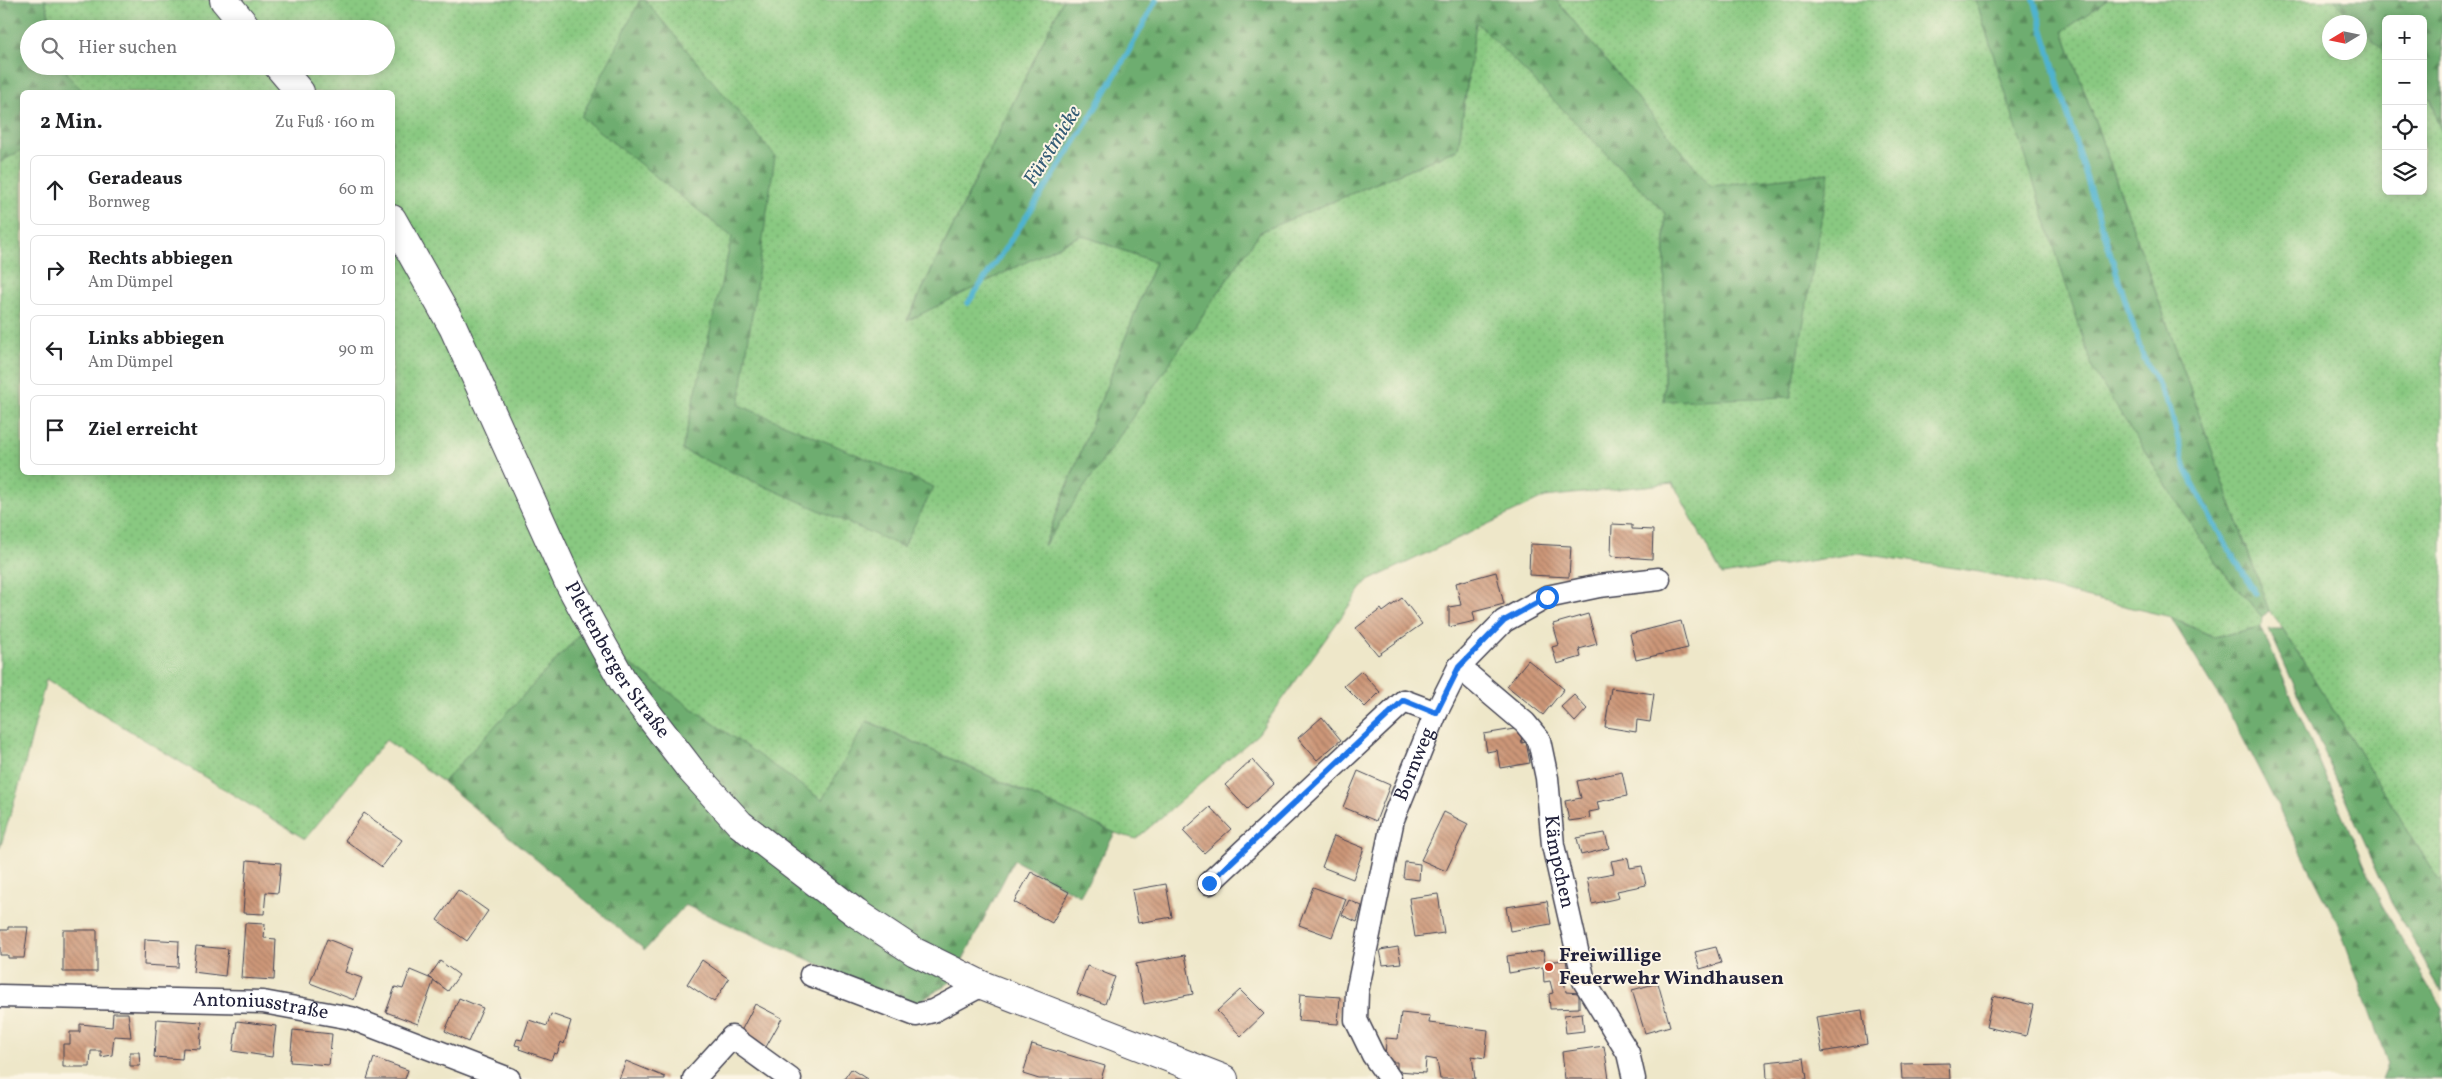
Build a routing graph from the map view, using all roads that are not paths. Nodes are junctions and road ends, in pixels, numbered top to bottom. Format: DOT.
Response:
graph roads {
  1 [pos="224,0"];
  2 [pos="241,20"];
  3 [pos="286,75"];
  4 [pos="298,90"];
  5 [pos="395,224"];
  6 [pos="1659,579"];
  7 [pos="1459,667"];
  8 [pos="1436,713"];
  9 [pos="1209,883"];
  10 [pos="811,975"];
  11 [pos="982,985"];
  12 [pos="0,996"];
  13 [pos="509,1079"];
  14 [pos="694,1079"];
  15 [pos="790,1079"];
  16 [pos="1224,1079"];
  17 [pos="1390,1079"];
  18 [pos="1634,1079"];
  1 -- 2 [label="main road"];
  3 -- 4 [label="main road"];
  5 -- 11 [label="main road, Plettenberger Straße"];
  6 -- 7 [label="street, Bornweg"];
  7 -- 8 [label="street, Bornweg"];
  7 -- 18 [label="street, Kämpchen"];
  8 -- 9 [label="street"];
  8 -- 17 [label="street, Bornweg"];
  10 -- 11 [label="street"];
  11 -- 16 [label="main road, Plettenberger Straße"];
  12 -- 13 [label="street, Antoniusstraße"];
  14 -- 15 [label="street"];
}
